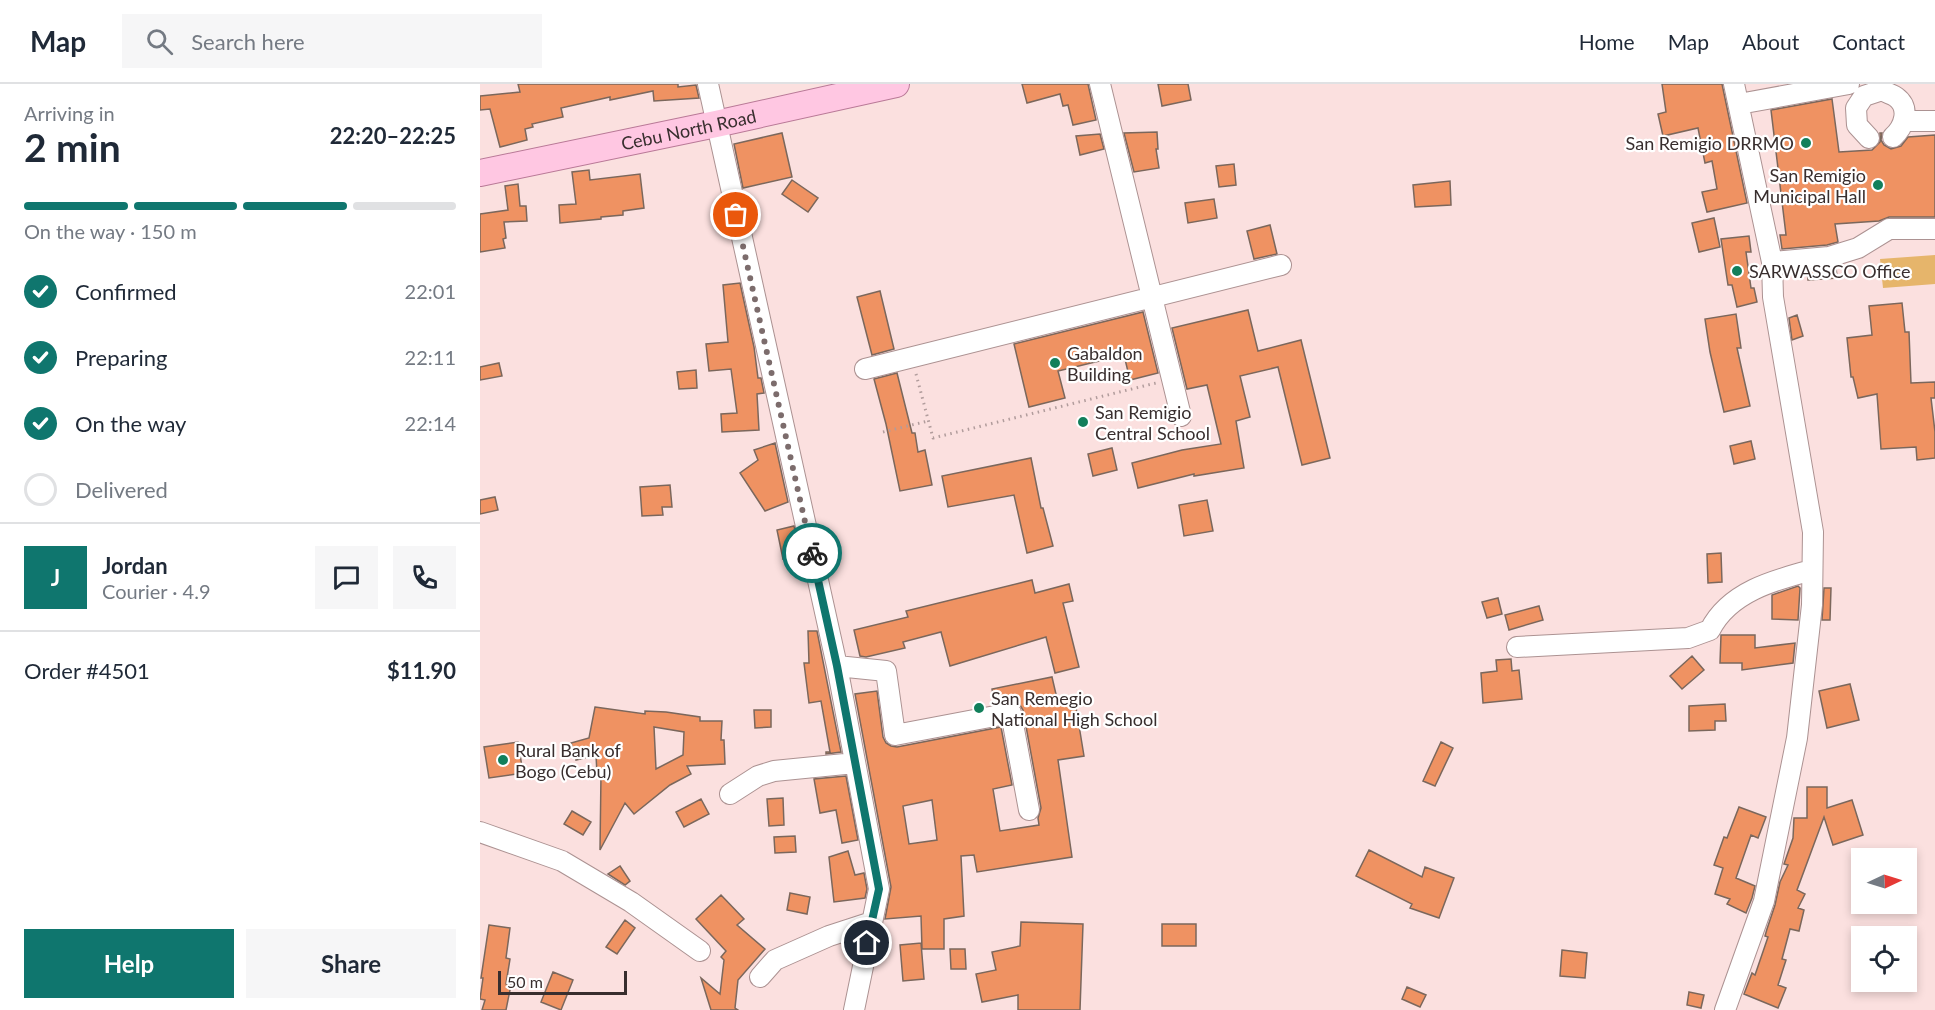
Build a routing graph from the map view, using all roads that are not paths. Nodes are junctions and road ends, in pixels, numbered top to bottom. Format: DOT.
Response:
graph roads {
  1 [pos="708,84"];
  2 [pos="896,84"];
  3 [pos="1100,84"];
  4 [pos="1734,84"];
  5 [pos="1859,88"];
  6 [pos="1896,91"];
  7 [pos="1739,104"];
  8 [pos="1935,121"];
  9 [pos="716,124"];
  10 [pos="1869,138"];
  11 [pos="480,173"];
  12 [pos="1935,228"];
  13 [pos="1772,262"];
  14 [pos="1281,265"];
  15 [pos="1152,297"];
  16 [pos="865,369"];
  17 [pos="1181,416"];
  18 [pos="1812,570"];
  19 [pos="1516,647"];
  20 [pos="837,666"];
  21 [pos="855,763"];
  22 [pos="730,794"];
  23 [pos="1029,810"];
  24 [pos="480,832"];
  25 [pos="872,922"];
  26 [pos="700,951"];
  27 [pos="760,977"];
  28 [pos="854,1010"];
  29 [pos="1725,1010"];
  1 -- 9 [label="street"];
  2 -- 9 [label="main road, Cebu North Road"];
  3 -- 15 [label="street"];
  4 -- 7 [label="street"];
  5 -- 6 [label="street"];
  5 -- 7 [label="street"];
  5 -- 10 [label="street"];
  6 -- 8 [label="street"];
  7 -- 13 [label="street"];
  9 -- 11 [label="main road, Cebu North Road"];
  9 -- 20 [label="street"];
  12 -- 13 [label="street"];
  13 -- 18 [label="street"];
  14 -- 15 [label="street"];
  15 -- 16 [label="street"];
  15 -- 17 [label="street"];
  18 -- 19 [label="street"];
  18 -- 29 [label="street"];
  20 -- 21 [label="street"];
  20 -- 23 [label="street"];
  21 -- 22 [label="street"];
  21 -- 25 [label="street"];
  24 -- 26 [label="street"];
  25 -- 27 [label="street"];
  25 -- 28 [label="street"];
}
